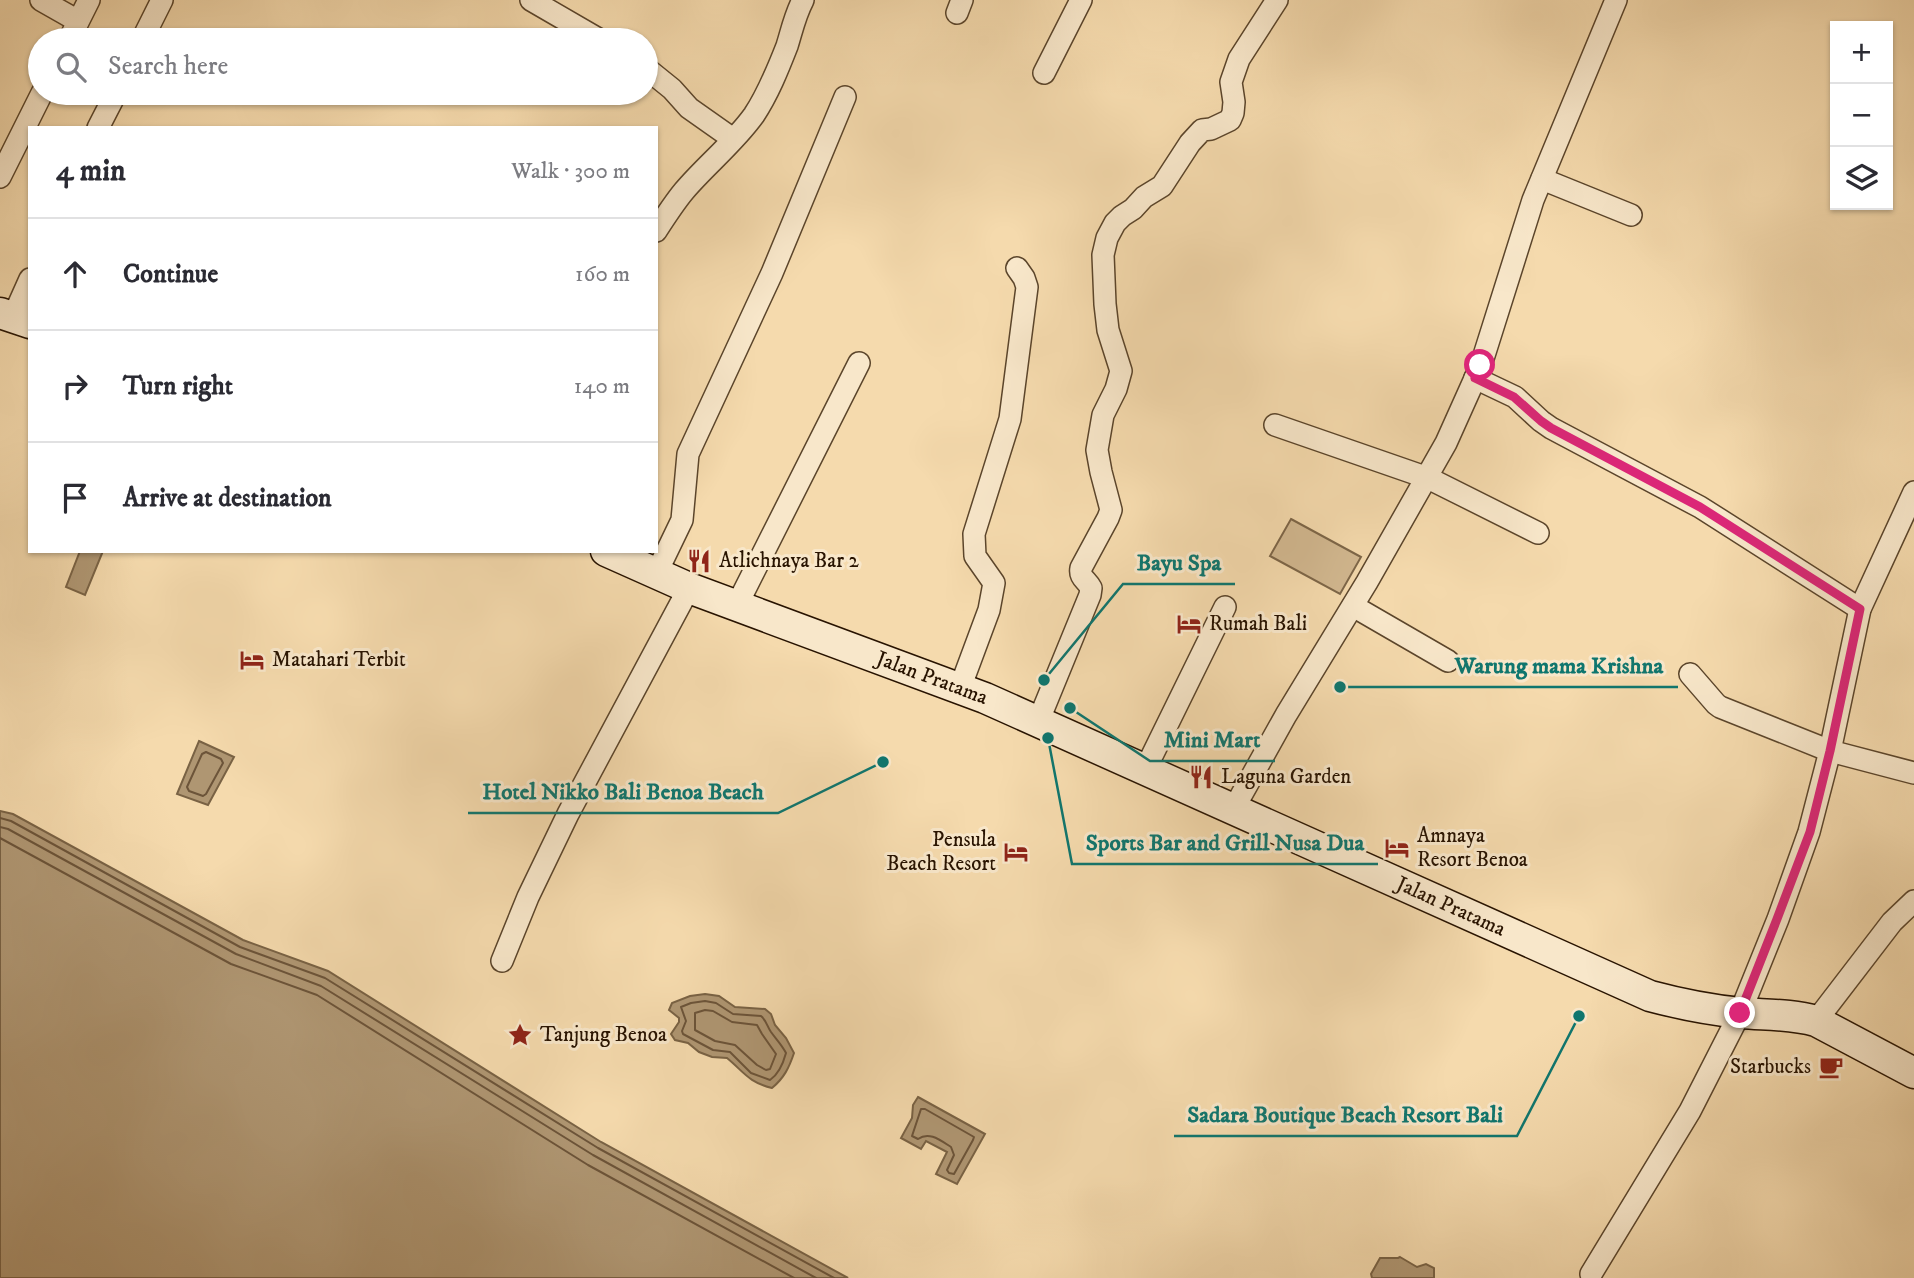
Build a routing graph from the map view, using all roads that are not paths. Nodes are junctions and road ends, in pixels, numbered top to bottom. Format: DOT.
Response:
graph roads {
  1 [pos="41,0"];
  2 [pos="89,0"];
  3 [pos="162,0"];
  4 [pos="531,0"];
  5 [pos="803,0"];
  6 [pos="1081,0"];
  7 [pos="1277,0"];
  8 [pos="1616,0"];
  9 [pos="70,28"];
  10 [pos="75,28"];
  11 [pos="148,28"];
  12 [pos="579,28"];
  13 [pos="1044,73"];
  14 [pos="658,78"];
  15 [pos="845,97"];
  16 [pos="36,105"];
  17 [pos="110,105"];
  18 [pos="100,126"];
  19 [pos="733,139"];
  20 [pos="0,177"];
  21 [pos="1542,179"];
  22 [pos="1631,215"];
  23 [pos="658,228"];
  24 [pos="1017,268"];
  25 [pos="28,284"];
  26 [pos="14,318"];
  27 [pos="859,363"];
  28 [pos="1475,378"];
  29 [pos="1275,425"];
  30 [pos="1428,478"];
  31 [pos="1914,492"];
  32 [pos="1538,533"];
  33 [pos="611,553"];
  34 [pos="656,573"];
  35 [pos="690,588"];
  36 [pos="737,605"];
  37 [pos="1353,606"];
  38 [pos="1225,607"];
  39 [pos="1860,609"];
  40 [pos="1448,662"];
  41 [pos="1690,674"];
  42 [pos="960,688"];
  43 [pos="1038,722"];
  44 [pos="1830,751"];
  45 [pos="1145,770"];
  46 [pos="1914,773"];
  47 [pos="1233,810"];
  48 [pos="1914,901"];
  49 [pos="502,961"];
  50 [pos="1740,1013"];
  51 [pos="1816,1021"];
  52 [pos="1914,1073"];
  53 [pos="1591,1274"];
  1 -- 9 [label="street"];
  2 -- 10 [label="street"];
  3 -- 11 [label="street"];
  4 -- 12 [label="street"];
  5 -- 19 [label="street"];
  6 -- 13 [label="street"];
  7 -- 43 [label="street"];
  8 -- 21 [label="street"];
  14 -- 19 [label="street"];
  15 -- 34 [label="street"];
  16 -- 20 [label="street"];
  17 -- 18 [label="street"];
  19 -- 23 [label="street"];
  21 -- 22 [label="street"];
  21 -- 28 [label="street"];
  24 -- 42 [label="street"];
  25 -- 26 [label="street"];
  27 -- 36 [label="street"];
  28 -- 30 [label="street"];
  28 -- 39 [label="street"];
  29 -- 30 [label="street"];
  30 -- 32 [label="street"];
  30 -- 37 [label="street"];
  31 -- 39 [label="street"];
  33 -- 34 [label="street, Jalan Pratama"];
  34 -- 35 [label="street, Jalan Pratama"];
  35 -- 36 [label="street, Jalan Pratama"];
  35 -- 49 [label="street"];
  36 -- 42 [label="street, Jalan Pratama"];
  37 -- 40 [label="street"];
  37 -- 47 [label="street"];
  38 -- 45 [label="street"];
  39 -- 44 [label="street"];
  41 -- 44 [label="street"];
  42 -- 43 [label="street, Jalan Pratama"];
  43 -- 45 [label="street, Jalan Pratama"];
  44 -- 46 [label="street"];
  44 -- 50 [label="street"];
  45 -- 47 [label="street, Jalan Pratama"];
  47 -- 50 [label="street, Jalan Pratama"];
  48 -- 51 [label="street"];
  50 -- 51 [label="street, Jalan Pratama"];
  50 -- 53 [label="street"];
  51 -- 52 [label="street, Jalan Pratama"];
}
